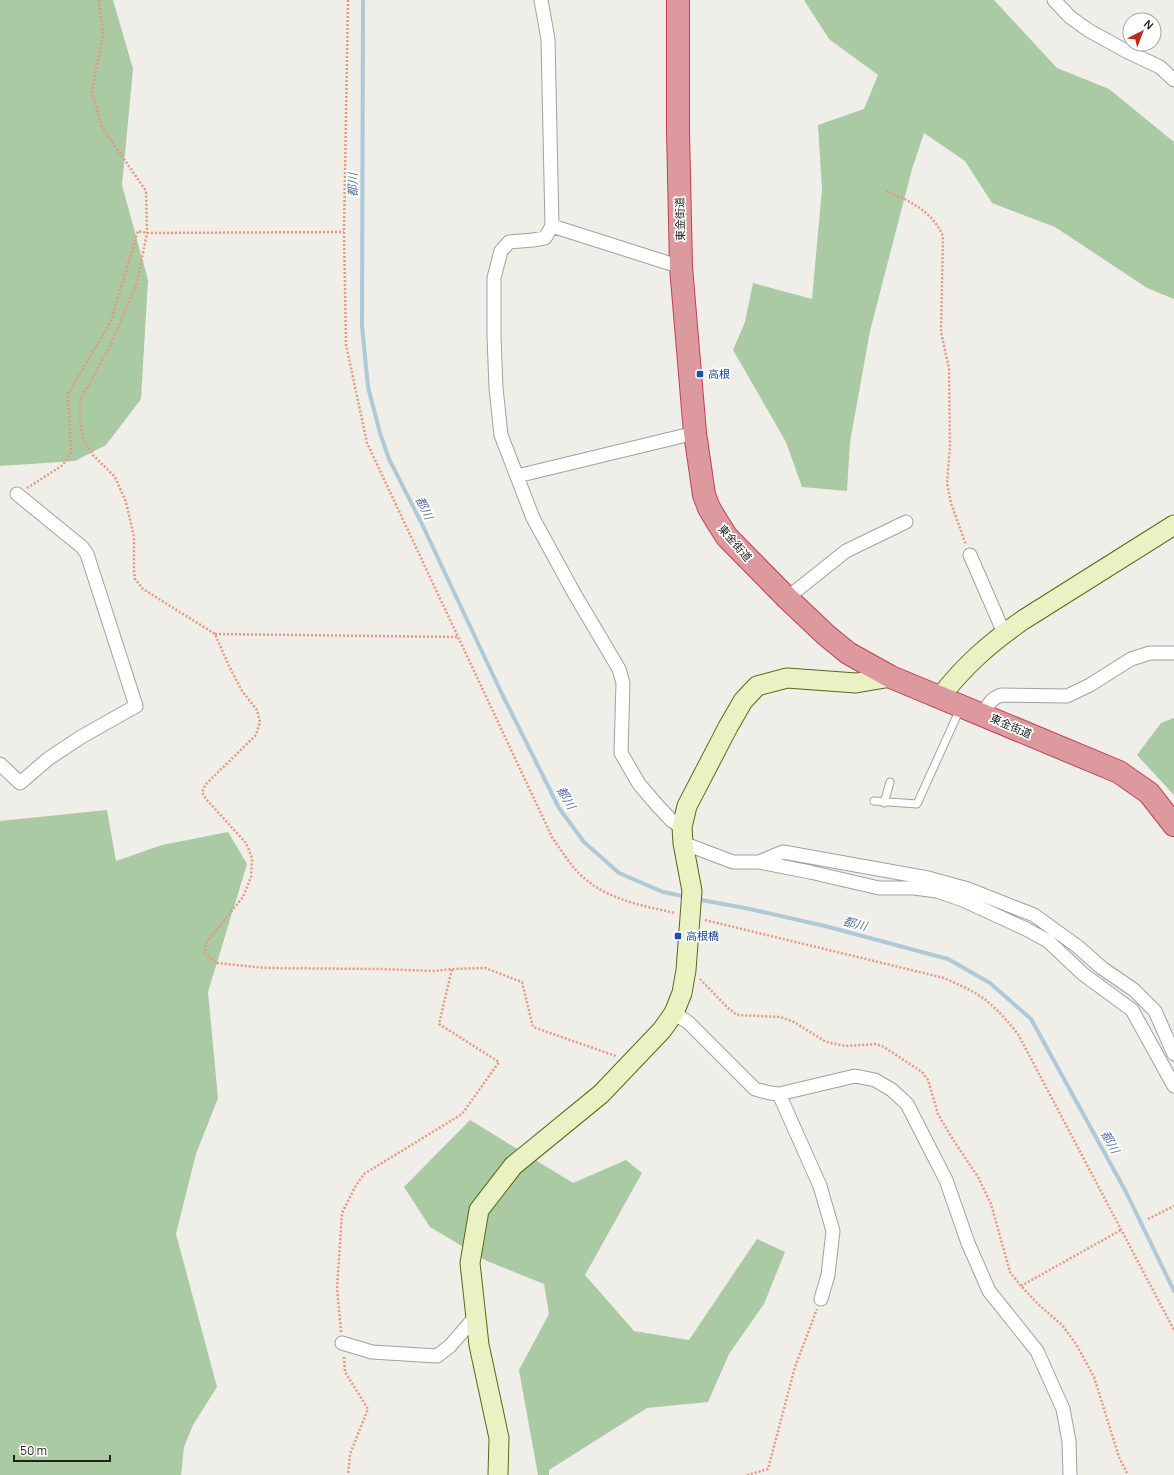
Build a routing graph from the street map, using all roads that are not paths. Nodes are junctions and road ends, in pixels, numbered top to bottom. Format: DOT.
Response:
graph roads {
  1 [pos="541,0"];
  2 [pos="678,0"];
  3 [pos="1054,0"];
  4 [pos="1174,80"];
  5 [pos="552,226"];
  6 [pos="681,267"];
  7 [pos="695,433"];
  8 [pos="517,476"];
  9 [pos="17,494"];
  10 [pos="906,522"];
  11 [pos="1174,525"];
  12 [pos="970,555"];
  13 [pos="787,598"];
  14 [pos="1004,633"];
  15 [pos="1174,653"];
  16 [pos="891,677"];
  17 [pos="940,697"];
  18 [pos="961,706"];
  19 [pos="983,715"];
  20 [pos="0,764"];
  21 [pos="890,782"];
  22 [pos="874,801"];
  23 [pos="884,803"];
  24 [pos="1174,825"];
  25 [pos="683,835"];
  26 [pos="759,862"];
  27 [pos="674,1013"];
  28 [pos="1174,1054"];
  29 [pos="1174,1086"];
  30 [pos="779,1094"];
  31 [pos="821,1299"];
  32 [pos="476,1316"];
  33 [pos="342,1344"];
  34 [pos="498,1475"];
  35 [pos="1070,1475"];
  1 -- 5 [label="street"];
  2 -- 6 [label="highway, 東金街道"];
  3 -- 4 [label="street"];
  5 -- 6 [label="street"];
  5 -- 8 [label="street"];
  6 -- 7 [label="highway, 東金街道"];
  7 -- 8 [label="street"];
  7 -- 13 [label="highway, 東金街道"];
  8 -- 25 [label="street"];
  9 -- 20 [label="street"];
  10 -- 13 [label="street"];
  11 -- 14 [label="street"];
  12 -- 14 [label="street"];
  13 -- 16 [label="highway, 東金街道"];
  14 -- 17 [label="street"];
  15 -- 19 [label="street"];
  16 -- 17 [label="highway, 東金街道"];
  16 -- 25 [label="street"];
  17 -- 18 [label="highway, 東金街道"];
  18 -- 19 [label="highway, 東金街道"];
  18 -- 23 [label="lane"];
  19 -- 24 [label="highway, 東金街道"];
  21 -- 23 [label="lane"];
  22 -- 23 [label="lane"];
  25 -- 26 [label="street"];
  25 -- 27 [label="street"];
  26 -- 28 [label="street"];
  26 -- 29 [label="street"];
  27 -- 30 [label="street"];
  27 -- 32 [label="street"];
  30 -- 31 [label="street"];
  30 -- 35 [label="street"];
  32 -- 33 [label="street"];
  32 -- 34 [label="street"];
}
